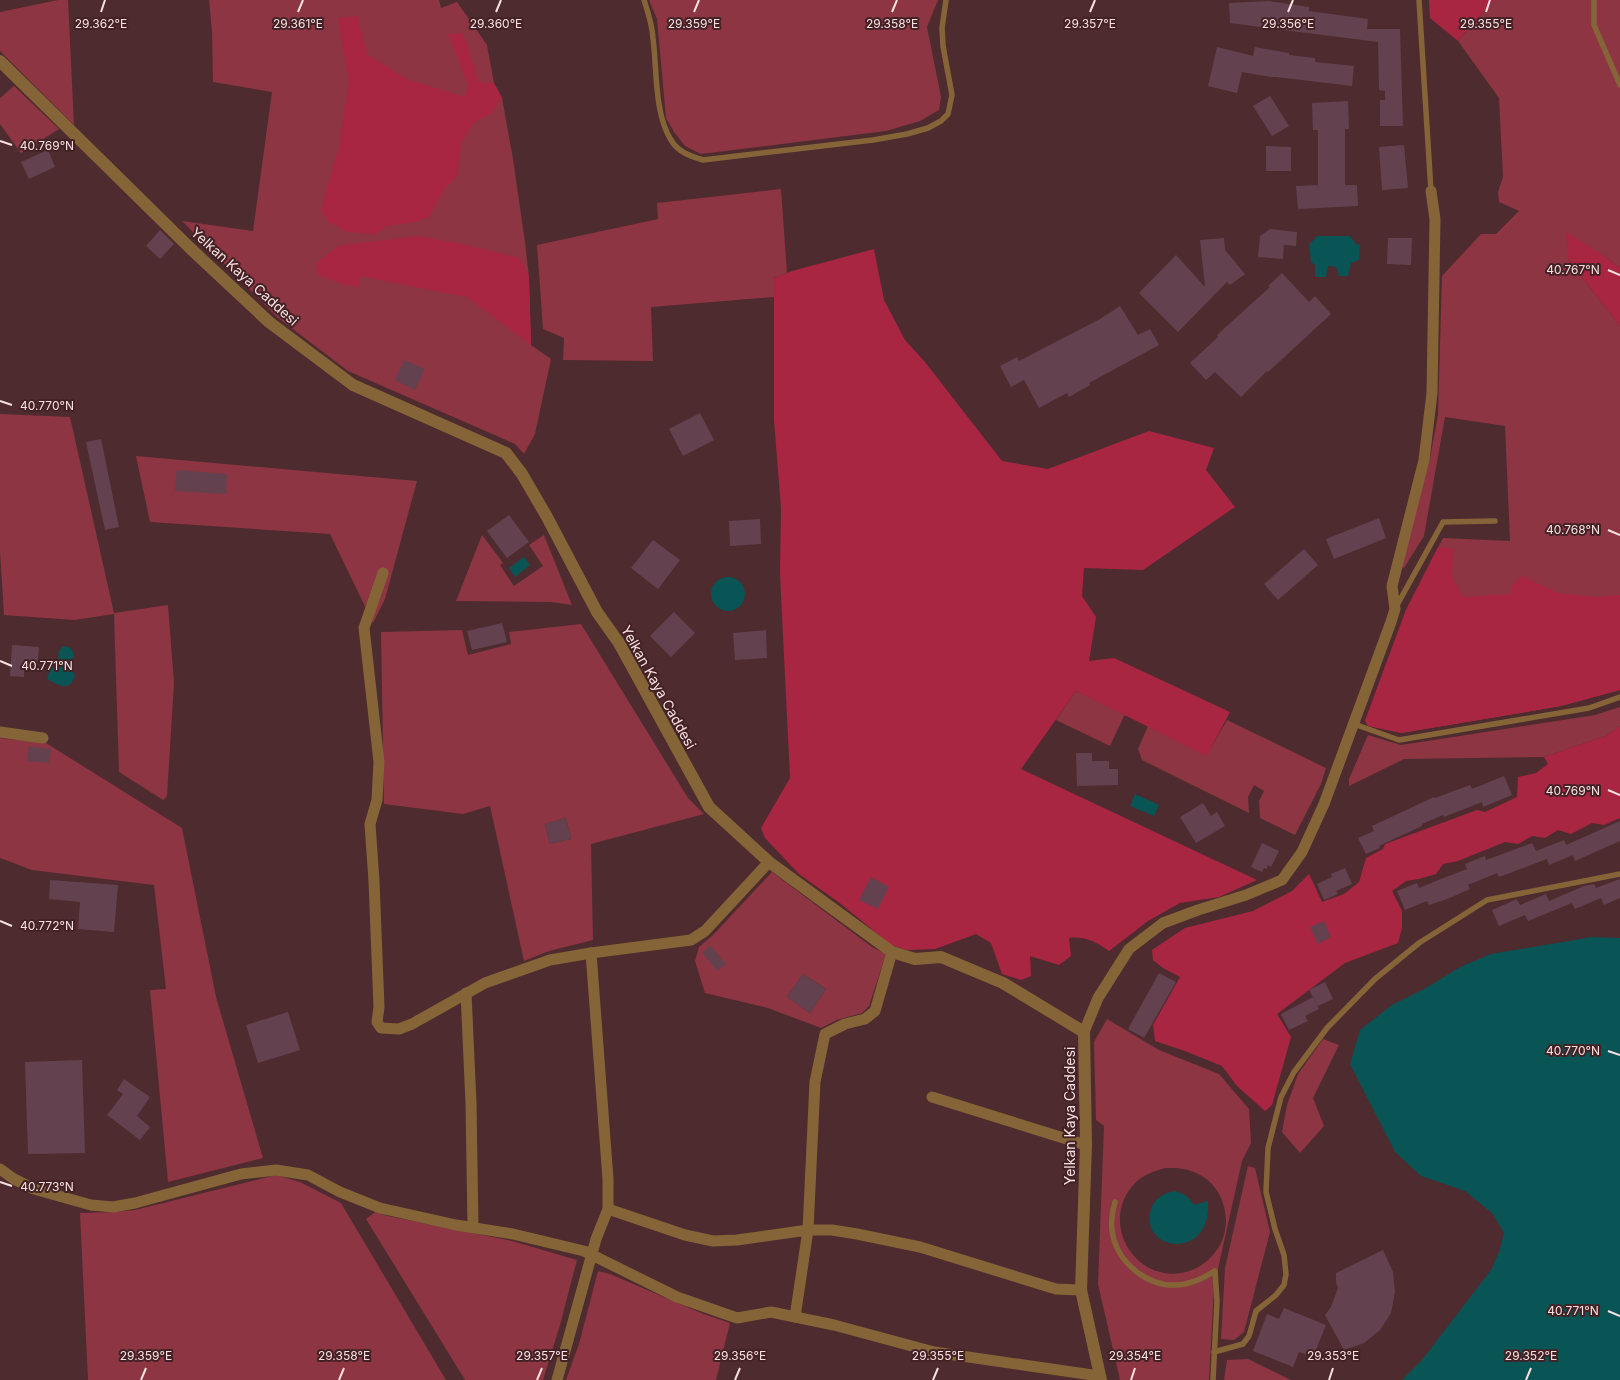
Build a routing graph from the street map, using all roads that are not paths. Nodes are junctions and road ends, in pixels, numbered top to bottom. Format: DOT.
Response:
graph roads {
  1 [pos="644,0"];
  2 [pos="946,0"];
  3 [pos="1419,0"];
  4 [pos="1594,0"];
  5 [pos="0,60"];
  6 [pos="1620,85"];
  7 [pos="1432,190"];
  8 [pos="1495,520"];
  9 [pos="383,573"];
  10 [pos="1395,609"];
  11 [pos="1620,697"];
  12 [pos="1354,724"];
  13 [pos="0,732"];
  14 [pos="43,738"];
  15 [pos="769,862"];
  16 [pos="1620,874"];
  17 [pos="892,952"];
  18 [pos="591,953"];
  19 [pos="466,992"];
  20 [pos="1084,1032"];
  21 [pos="932,1097"];
  22 [pos="1086,1145"];
  23 [pos="0,1169"];
  24 [pos="1115,1202"];
  25 [pos="608,1209"];
  26 [pos="473,1228"];
  27 [pos="808,1230"];
  28 [pos="591,1256"];
  29 [pos="1080,1290"];
  30 [pos="795,1317"];
  31 [pos="1214,1352"];
  32 [pos="1100,1378"];
  33 [pos="556,1380"];
  34 [pos="1213,1380"];
  1 -- 2 [label="lane"];
  3 -- 7 [label="lane"];
  4 -- 6 [label="lane"];
  5 -- 15 [label="street, Yelkan Kaya Caddesi"];
  7 -- 10 [label="street"];
  8 -- 10 [label="lane"];
  9 -- 19 [label="street"];
  10 -- 12 [label="street"];
  11 -- 12 [label="lane"];
  12 -- 20 [label="street"];
  13 -- 14 [label="street"];
  15 -- 17 [label="street, Yelkan Kaya Caddesi"];
  15 -- 18 [label="street"];
  16 -- 31 [label="lane"];
  17 -- 20 [label="street, Yelkan Kaya Caddesi"];
  17 -- 27 [label="street"];
  18 -- 19 [label="street"];
  18 -- 25 [label="street"];
  19 -- 26 [label="street"];
  20 -- 22 [label="street, Yelkan Kaya Caddesi"];
  21 -- 22 [label="street"];
  22 -- 29 [label="street, Yelkan Kaya Caddesi"];
  23 -- 26 [label="street"];
  24 -- 31 [label="lane"];
  25 -- 27 [label="street"];
  25 -- 28 [label="street"];
  26 -- 28 [label="street"];
  27 -- 29 [label="street"];
  27 -- 30 [label="street"];
  28 -- 30 [label="street"];
  28 -- 33 [label="street"];
  29 -- 32 [label="street, Yelkan Kaya Caddesi"];
  30 -- 32 [label="street"];
  31 -- 34 [label="lane"];
}
